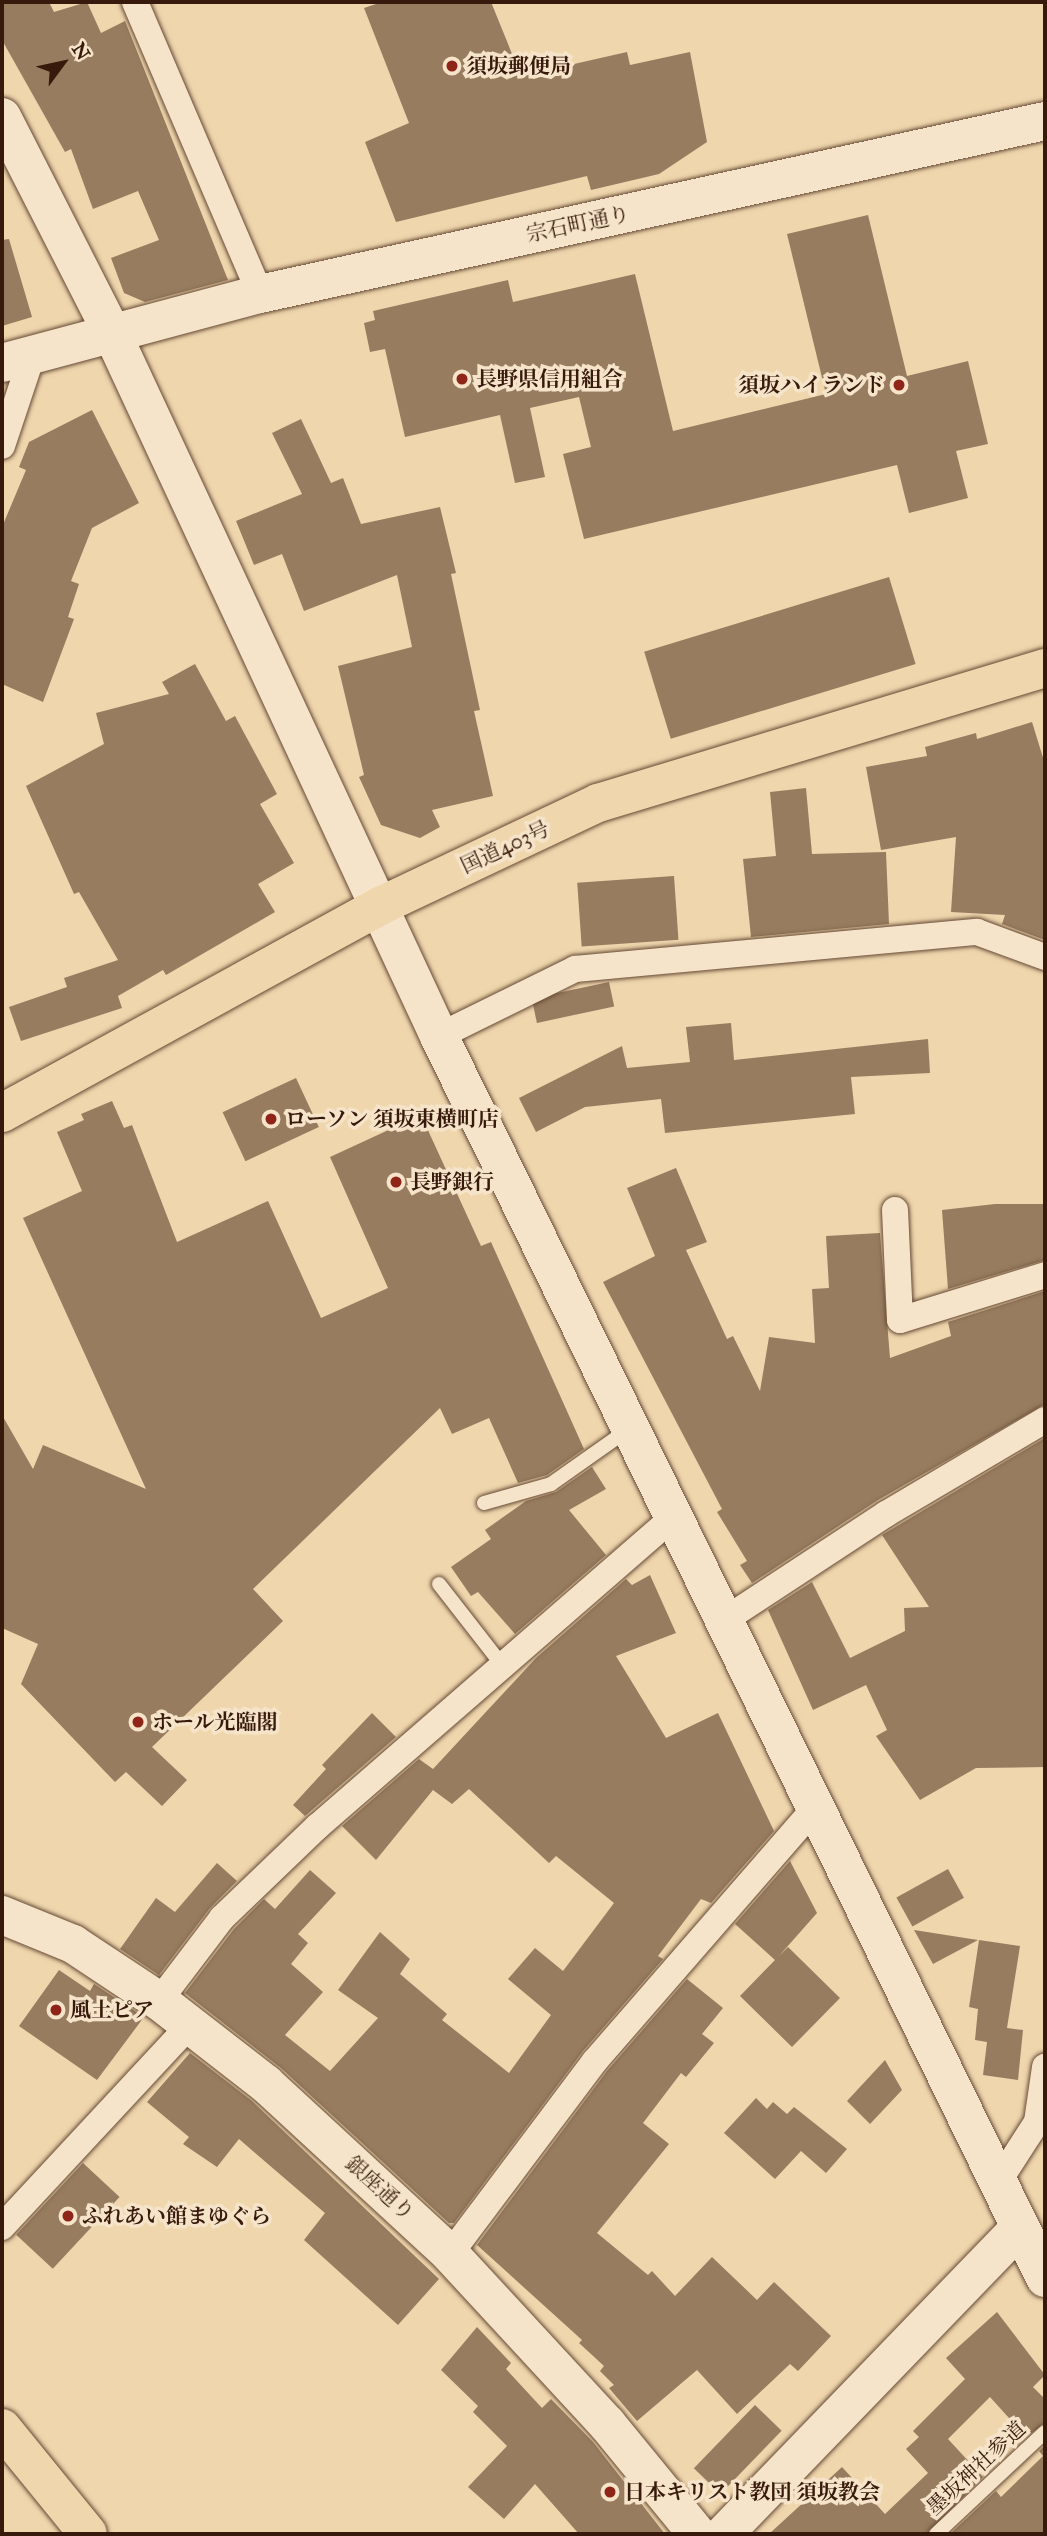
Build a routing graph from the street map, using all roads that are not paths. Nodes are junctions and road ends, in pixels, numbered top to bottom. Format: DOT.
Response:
graph roads {
  1 [pos="135,2"];
  2 [pos="2,117"];
  3 [pos="1045,121"];
  4 [pos="260,294"];
  5 [pos="111,331"];
  6 [pos="17,359"];
  7 [pos="2,446"];
  8 [pos="1045,668"];
  9 [pos="380,906"];
  10 [pos="1045,957"];
  11 [pos="439,1036"];
  12 [pos="2,1113"];
  13 [pos="895,1210"];
  14 [pos="1045,1275"];
  15 [pos="1045,1420"];
  16 [pos="630,1428"];
  17 [pos="484,1503"];
  18 [pos="673,1517"];
  19 [pos="439,1584"];
  20 [pos="723,1621"];
  21 [pos="502,1665"];
  22 [pos="814,1809"];
  23 [pos="2,1915"];
  24 [pos="159,2001"];
  25 [pos="190,2025"];
  26 [pos="1045,2067"];
  27 [pos="998,2183"];
  28 [pos="2,2227"];
  29 [pos="1019,2228"];
  30 [pos="450,2253"];
  31 [pos="1045,2278"];
  32 [pos="2,2428"];
  33 [pos="1045,2432"];
  34 [pos="88,2534"];
  35 [pos="697,2534"];
  36 [pos="724,2534"];
  37 [pos="936,2534"];
  1 -- 4 [label="street"];
  2 -- 5 [label="main road"];
  3 -- 4 [label="main road, 宗石町通り"];
  4 -- 5 [label="main road, 宗石町通り"];
  5 -- 6 [label="main road, 宗石町通り"];
  5 -- 9 [label="main road"];
  6 -- 7 [label="street"];
  8 -- 9 [label="highway, 国道403号"];
  9 -- 11 [label="main road"];
  9 -- 12 [label="highway, 国道403号"];
  10 -- 11 [label="street"];
  11 -- 16 [label="main road"];
  13 -- 14 [label="street"];
  15 -- 20 [label="street"];
  16 -- 17 [label="lane"];
  16 -- 18 [label="main road"];
  18 -- 20 [label="main road"];
  18 -- 21 [label="street"];
  19 -- 21 [label="lane"];
  20 -- 22 [label="main road"];
  21 -- 24 [label="street"];
  22 -- 27 [label="main road"];
  22 -- 30 [label="street"];
  23 -- 24 [label="main road, 銀座通り"];
  24 -- 25 [label="main road, 銀座通り"];
  25 -- 28 [label="street"];
  25 -- 30 [label="main road, 銀座通り"];
  26 -- 27 [label="street"];
  27 -- 29 [label="main road"];
  29 -- 31 [label="main road"];
  29 -- 36 [label="main road"];
  30 -- 35 [label="main road, 銀座通り"];
  32 -- 34 [label="highway"];
  33 -- 37 [label="lane, 墨坂神社参道"];
}
